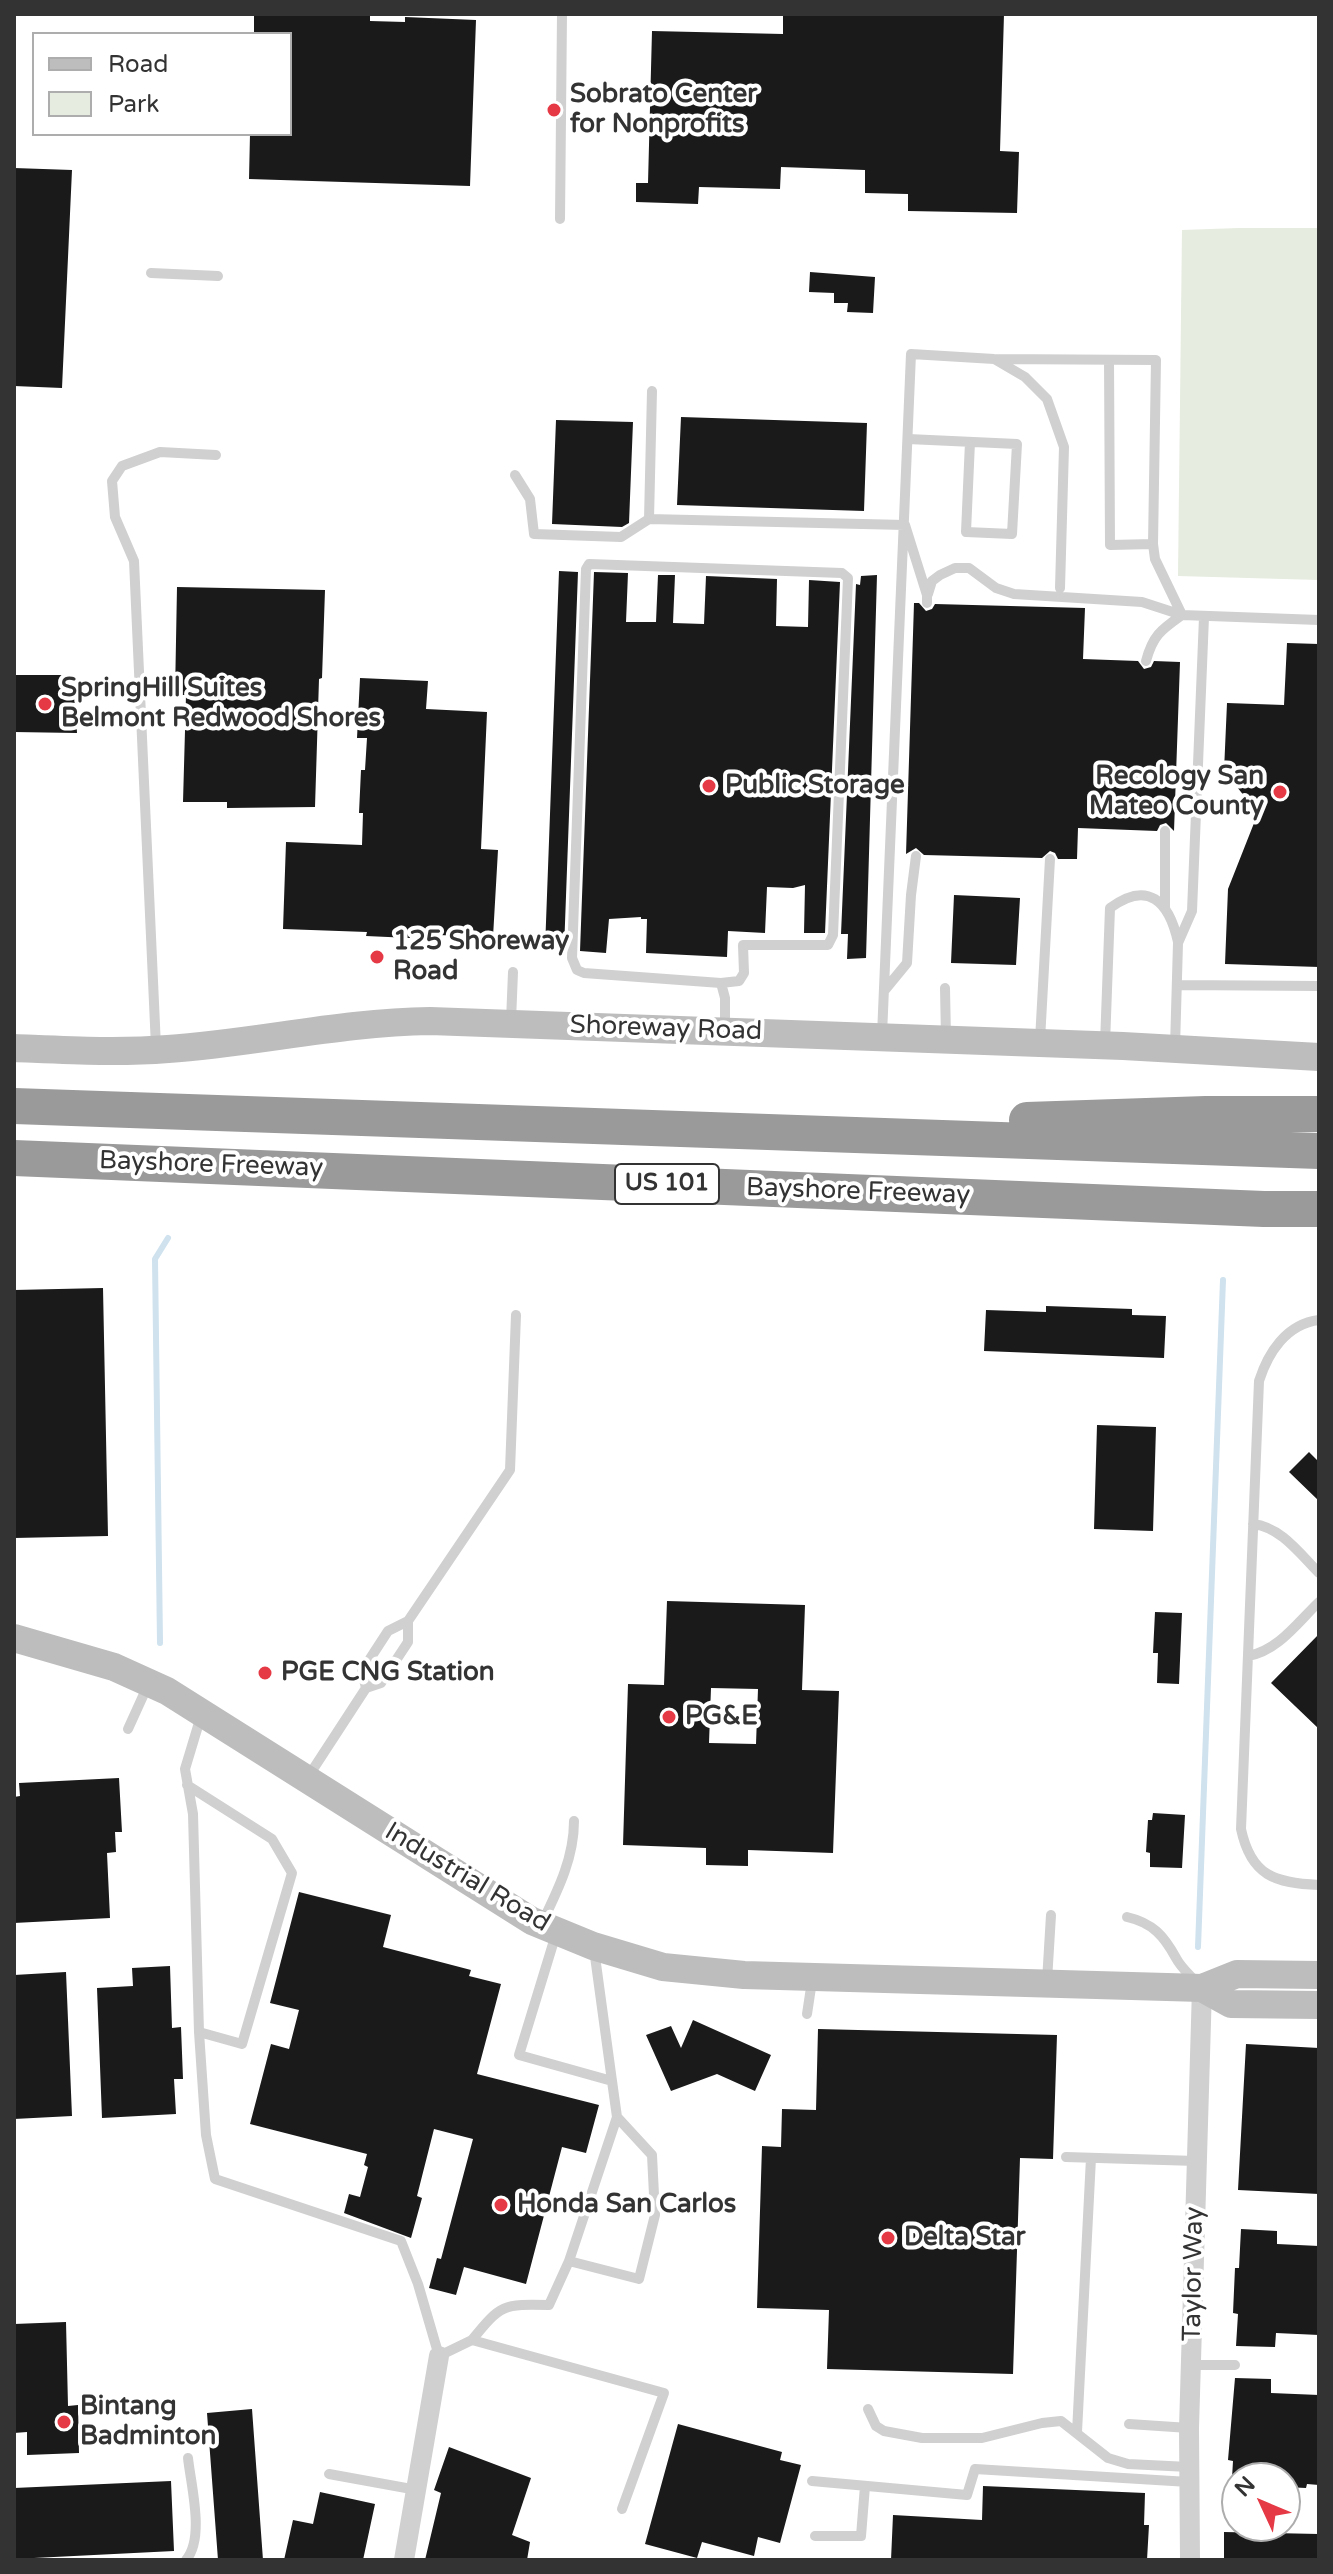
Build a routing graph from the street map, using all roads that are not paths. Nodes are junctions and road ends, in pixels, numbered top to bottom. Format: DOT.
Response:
graph roads {
  1 [pos="562,14"];
  2 [pos="560,219"];
  3 [pos="151,273"];
  4 [pos="218,276"];
  5 [pos="994,359"];
  6 [pos="1109,360"];
  7 [pos="652,391"];
  8 [pos="908,439"];
  9 [pos="970,442"];
  10 [pos="216,455"];
  11 [pos="515,475"];
  12 [pos="649,519"];
  13 [pos="905,525"];
  14 [pos="1153,544"];
  15 [pos="1060,588"];
  16 [pos="1182,615"];
  17 [pos="1204,617"];
  18 [pos="1319,620"];
  19 [pos="1146,661"];
  20 [pos="1165,831"];
  21 [pos="916,856"];
  22 [pos="1050,859"];
  23 [pos="1165,910"];
  24 [pos="1178,943"];
  25 [pos="513,972"];
  26 [pos="721,983"];
  27 [pos="1177,985"];
  28 [pos="1319,986"];
  29 [pos="945,988"];
  30 [pos="884,991"];
  31 [pos="511,1023"];
  32 [pos="725,1031"];
  33 [pos="882,1037"];
  34 [pos="946,1040"];
  35 [pos="1040,1043"];
  36 [pos="1105,1046"];
  37 [pos="14,1048"];
  38 [pos="156,1050"];
  39 [pos="1175,1050"];
  40 [pos="1319,1057"];
  41 [pos="14,1106"];
  42 [pos="1319,1114"];
  43 [pos="750,1132"];
  44 [pos="1319,1151"];
  45 [pos="14,1161"];
  46 [pos="1264,1209"];
  47 [pos="1319,1209"];
  48 [pos="1319,1221"];
  49 [pos="516,1315"];
  50 [pos="1319,1320"];
  51 [pos="1253,1524"];
  52 [pos="1319,1573"];
  53 [pos="1319,1602"];
  54 [pos="408,1621"];
  55 [pos="14,1638"];
  56 [pos="1248,1656"];
  57 [pos="148,1683"];
  58 [pos="366,1688"];
  59 [pos="201,1713"];
  60 [pos="128,1729"];
  61 [pos="307,1780"];
  62 [pos="187,1785"];
  63 [pos="574,1821"];
  64 [pos="1319,1885"];
  65 [pos="1051,1915"];
  66 [pos="1127,1917"];
  67 [pos="549,1929"];
  68 [pos="593,1946"];
  69 [pos="1319,1975"];
  70 [pos="812,1977"];
  71 [pos="1047,1984"];
  72 [pos="1202,1988"];
  73 [pos="1319,2005"];
  74 [pos="807,2014"];
  75 [pos="199,2032"];
  76 [pos="612,2081"];
  77 [pos="617,2117"];
  78 [pos="1066,2157"];
  79 [pos="1091,2158"];
  80 [pos="1196,2161"];
  81 [pos="569,2261"];
  82 [pos="472,2340"];
  83 [pos="439,2356"];
  84 [pos="1192,2365"];
  85 [pos="1235,2365"];
  86 [pos="868,2409"];
  87 [pos="1129,2424"];
  88 [pos="1189,2428"];
  89 [pos="1077,2432"];
  90 [pos="188,2458"];
  91 [pos="329,2474"];
  92 [pos="1189,2475"];
  93 [pos="812,2481"];
  94 [pos="865,2486"];
  95 [pos="417,2490"];
  96 [pos="622,2509"];
  97 [pos="815,2536"];
  98 [pos="186,2560"];
  99 [pos="404,2560"];
  100 [pos="1190,2560"];
  1 -- 2 [label="lane"];
  3 -- 4 [label="lane"];
  5 -- 6 [label="lane"];
  5 -- 8 [label="lane"];
  5 -- 15 [label="lane"];
  6 -- 14 [label="lane"];
  6 -- 14 [label="lane"];
  7 -- 12 [label="lane"];
  8 -- 9 [label="lane"];
  8 -- 13 [label="lane"];
  9 -- 9 [label="lane"];
  10 -- 38 [label="lane"];
  11 -- 12 [label="lane"];
  12 -- 13 [label="lane"];
  13 -- 16 [label="lane"];
  13 -- 30 [label="lane"];
  14 -- 16 [label="lane"];
  16 -- 17 [label="lane"];
  16 -- 19 [label="lane"];
  17 -- 18 [label="lane"];
  17 -- 24 [label="lane"];
  20 -- 23 [label="lane"];
  21 -- 30 [label="lane"];
  22 -- 35 [label="lane"];
  23 -- 24 [label="lane"];
  23 -- 36 [label="lane"];
  24 -- 27 [label="lane"];
  25 -- 31 [label="lane"];
  26 -- 26 [label="lane"];
  26 -- 32 [label="lane"];
  27 -- 28 [label="lane"];
  27 -- 39 [label="lane"];
  29 -- 34 [label="lane"];
  30 -- 33 [label="lane"];
  31 -- 32 [label="main road, Shoreway Road"];
  31 -- 38 [label="main road, Shoreway Road"];
  32 -- 33 [label="main road, Shoreway Road"];
  33 -- 34 [label="main road, Shoreway Road"];
  34 -- 35 [label="main road, Shoreway Road"];
  35 -- 36 [label="main road, Shoreway Road"];
  36 -- 39 [label="main road, Shoreway Road"];
  37 -- 38 [label="main road, Shoreway Road"];
  39 -- 40 [label="main road, Shoreway Road"];
  41 -- 43 [label="highway, Bayshore Freeway / US 101"];
  42 -- 43 [label="highway"];
  43 -- 44 [label="highway, Bayshore Freeway / US 101"];
  45 -- 46 [label="highway, Bayshore Freeway / US 101"];
  46 -- 47 [label="highway, Bayshore Freeway / US 101"];
  46 -- 48 [label="highway"];
  49 -- 54 [label="lane"];
  50 -- 51 [label="lane"];
  51 -- 52 [label="lane"];
  51 -- 56 [label="lane"];
  53 -- 56 [label="lane"];
  54 -- 58 [label="lane"];
  54 -- 58 [label="lane"];
  55 -- 57 [label="main road, Industrial Road"];
  56 -- 64 [label="lane"];
  57 -- 59 [label="main road, Industrial Road"];
  57 -- 60 [label="lane"];
  58 -- 61 [label="lane"];
  59 -- 61 [label="main road, Industrial Road"];
  59 -- 62 [label="lane"];
  61 -- 67 [label="main road, Industrial Road"];
  62 -- 75 [label="lane"];
  62 -- 75 [label="lane"];
  63 -- 67 [label="lane"];
  65 -- 71 [label="lane"];
  66 -- 72 [label="lane"];
  67 -- 68 [label="main road, Industrial Road"];
  67 -- 76 [label="lane"];
  68 -- 70 [label="main road, Industrial Road"];
  68 -- 76 [label="lane"];
  69 -- 72 [label="main road, Industrial Road"];
  70 -- 71 [label="main road, Industrial Road"];
  70 -- 74 [label="lane"];
  71 -- 72 [label="main road, Industrial Road"];
  72 -- 73 [label="main road, Industrial Road"];
  72 -- 80 [label="street, Taylor Way"];
  75 -- 83 [label="lane"];
  76 -- 77 [label="lane"];
  77 -- 81 [label="lane"];
  77 -- 81 [label="lane"];
  78 -- 79 [label="lane"];
  79 -- 80 [label="lane"];
  79 -- 89 [label="lane"];
  80 -- 84 [label="street, Taylor Way"];
  81 -- 82 [label="lane"];
  82 -- 83 [label="lane"];
  82 -- 96 [label="lane"];
  83 -- 95 [label="street"];
  84 -- 85 [label="lane"];
  84 -- 88 [label="street, Taylor Way"];
  86 -- 89 [label="lane"];
  87 -- 88 [label="lane"];
  88 -- 92 [label="street, Taylor Way"];
  89 -- 92 [label="lane"];
  90 -- 98 [label="lane"];
  91 -- 95 [label="lane"];
  92 -- 94 [label="lane"];
  92 -- 100 [label="street, Taylor Way"];
  93 -- 94 [label="lane"];
  94 -- 97 [label="lane"];
  95 -- 99 [label="street"];
}
